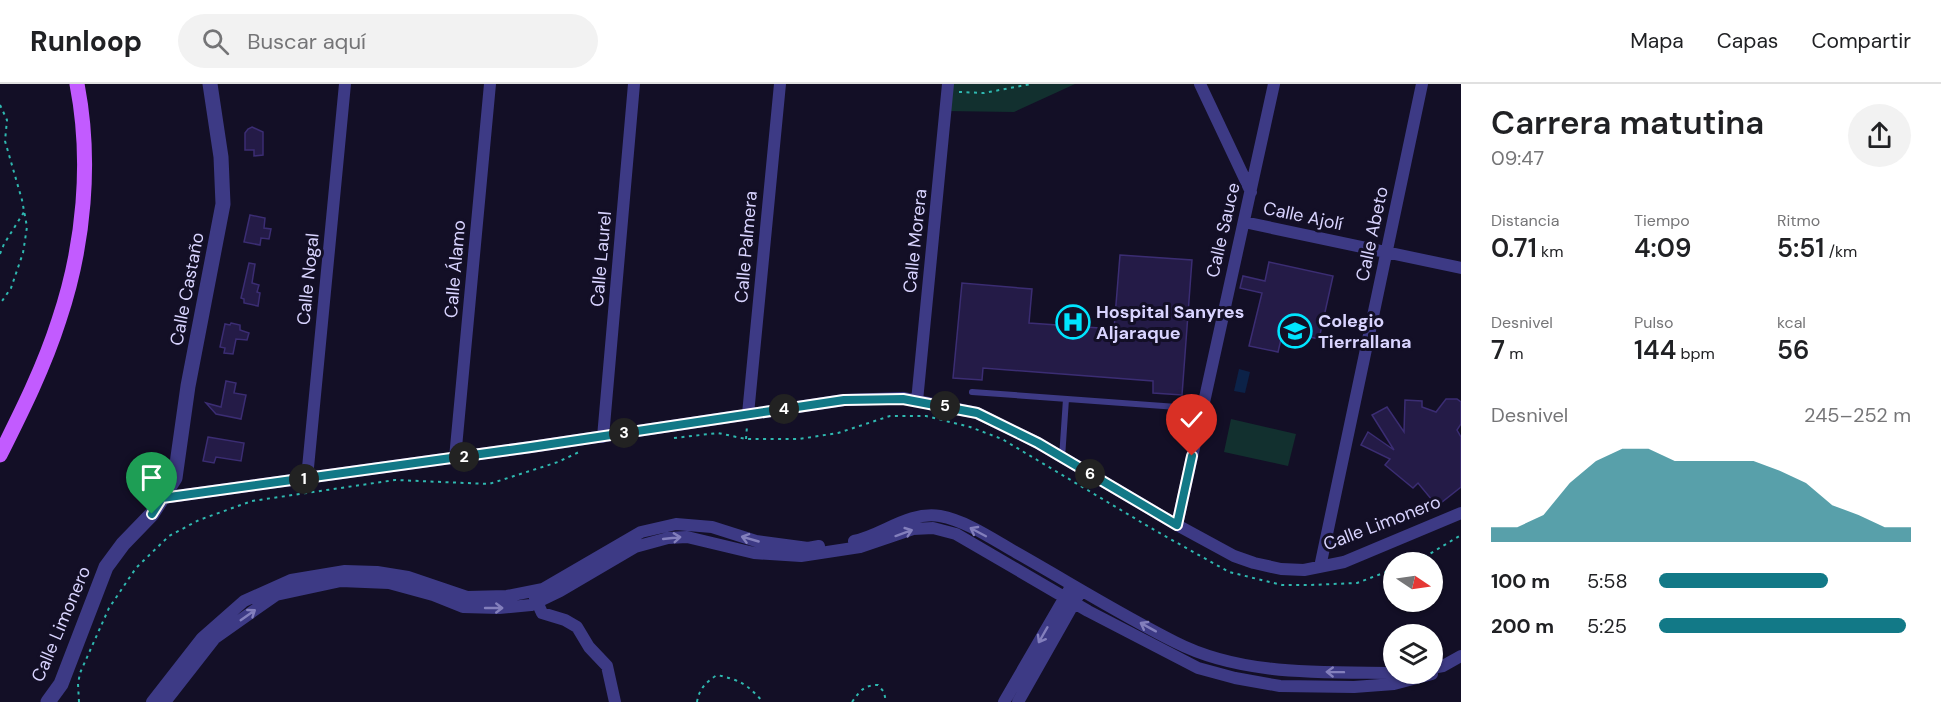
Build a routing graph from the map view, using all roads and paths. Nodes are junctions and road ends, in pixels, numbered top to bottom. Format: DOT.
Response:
graph roads {
  1 [pos="77,84"];
  2 [pos="210,84"];
  3 [pos="345,84"];
  4 [pos="490,84"];
  5 [pos="634,84"];
  6 [pos="780,84"];
  7 [pos="1031,84"];
  8 [pos="1200,84"];
  9 [pos="1274,84"];
  10 [pos="1422,84"];
  11 [pos="948,88"];
  12 [pos="0,105"];
  13 [pos="1251,192"];
  14 [pos="24,212"];
  15 [pos="1244,222"];
  16 [pos="1386,252"];
  17 [pos="0,254"];
  18 [pos="1461,268"];
  19 [pos="0,304"];
  20 [pos="972,392"];
  21 [pos="1066,399"];
  22 [pos="917,401"];
  23 [pos="1177,407"];
  24 [pos="748,414"];
  25 [pos="603,436"];
  26 [pos="666,439"];
  27 [pos="584,451"];
  28 [pos="0,455"];
  29 [pos="455,458"];
  30 [pos="1062,458"];
  31 [pos="307,478"];
  32 [pos="162,498"];
  33 [pos="1461,513"];
  34 [pos="1177,525"];
  35 [pos="1461,535"];
  36 [pos="1433,552"];
  37 [pos="1320,567"];
  38 [pos="1383,573"];
  39 [pos="1077,587"];
  40 [pos="534,597"];
  41 [pos="1069,600"];
  42 [pos="1461,656"];
  43 [pos="1461,663"];
  44 [pos="1443,666"];
  45 [pos="1443,669"];
  46 [pos="1383,673"];
  47 [pos="1394,684"];
  48 [pos="54,699"];
  49 [pos="80,702"];
  50 [pos="152,702"];
  51 [pos="165,702"];
  52 [pos="615,702"];
  53 [pos="697,702"];
  54 [pos="763,702"];
  55 [pos="852,702"];
  56 [pos="886,702"];
  57 [pos="1004,702"];
  58 [pos="1018,702"];
  1 -- 28 [label="main road"];
  2 -- 32 [label="street, Calle Castaño"];
  3 -- 31 [label="street, Calle Nogal"];
  4 -- 29 [label="street, Calle Álamo"];
  5 -- 25 [label="street, Calle Laurel"];
  6 -- 24 [label="street, Calle Palmera"];
  7 -- 11 [label="path"];
  8 -- 13 [label="street"];
  9 -- 13 [label="street, Calle Sauce"];
  10 -- 16 [label="street, Calle Abeto"];
  11 -- 22 [label="street, Calle Morera"];
  12 -- 14 [label="path"];
  13 -- 15 [label="street, Calle Sauce"];
  14 -- 17 [label="path"];
  14 -- 19 [label="path"];
  15 -- 16 [label="street, Calle Ajolí"];
  15 -- 34 [label="street, Calle Sauce"];
  16 -- 18 [label="street, Calle Ajolí"];
  16 -- 37 [label="street, Calle Abeto"];
  20 -- 21 [label="lane"];
  21 -- 23 [label="lane"];
  21 -- 30 [label="lane"];
  22 -- 24 [label="street, Calle Limonero"];
  22 -- 30 [label="street, Calle Limonero"];
  24 -- 25 [label="street, Calle Limonero"];
  25 -- 29 [label="street, Calle Limonero"];
  26 -- 38 [label="path"];
  27 -- 49 [label="path"];
  29 -- 31 [label="street, Calle Limonero"];
  30 -- 34 [label="street, Calle Limonero"];
  31 -- 32 [label="street, Calle Limonero"];
  32 -- 48 [label="street, Calle Limonero"];
  33 -- 37 [label="street, Calle Limonero"];
  34 -- 37 [label="street, Calle Limonero"];
  35 -- 36 [label="path"];
  39 -- 40 [label="street, one-way"];
  39 -- 41 [label="street"];
  46 -- 39 [label="street, one-way"];
  40 -- 41 [label="street, one-way"];
  40 -- 50 [label="street"];
  51 -- 40 [label="street, one-way"];
  40 -- 52 [label="street"];
  41 -- 47 [label="street"];
  41 -- 57 [label="street, one-way"];
  41 -- 58 [label="street"];
  42 -- 44 [label="street"];
  43 -- 45 [label="street"];
  53 -- 54 [label="path"];
  55 -- 56 [label="path"];
}
